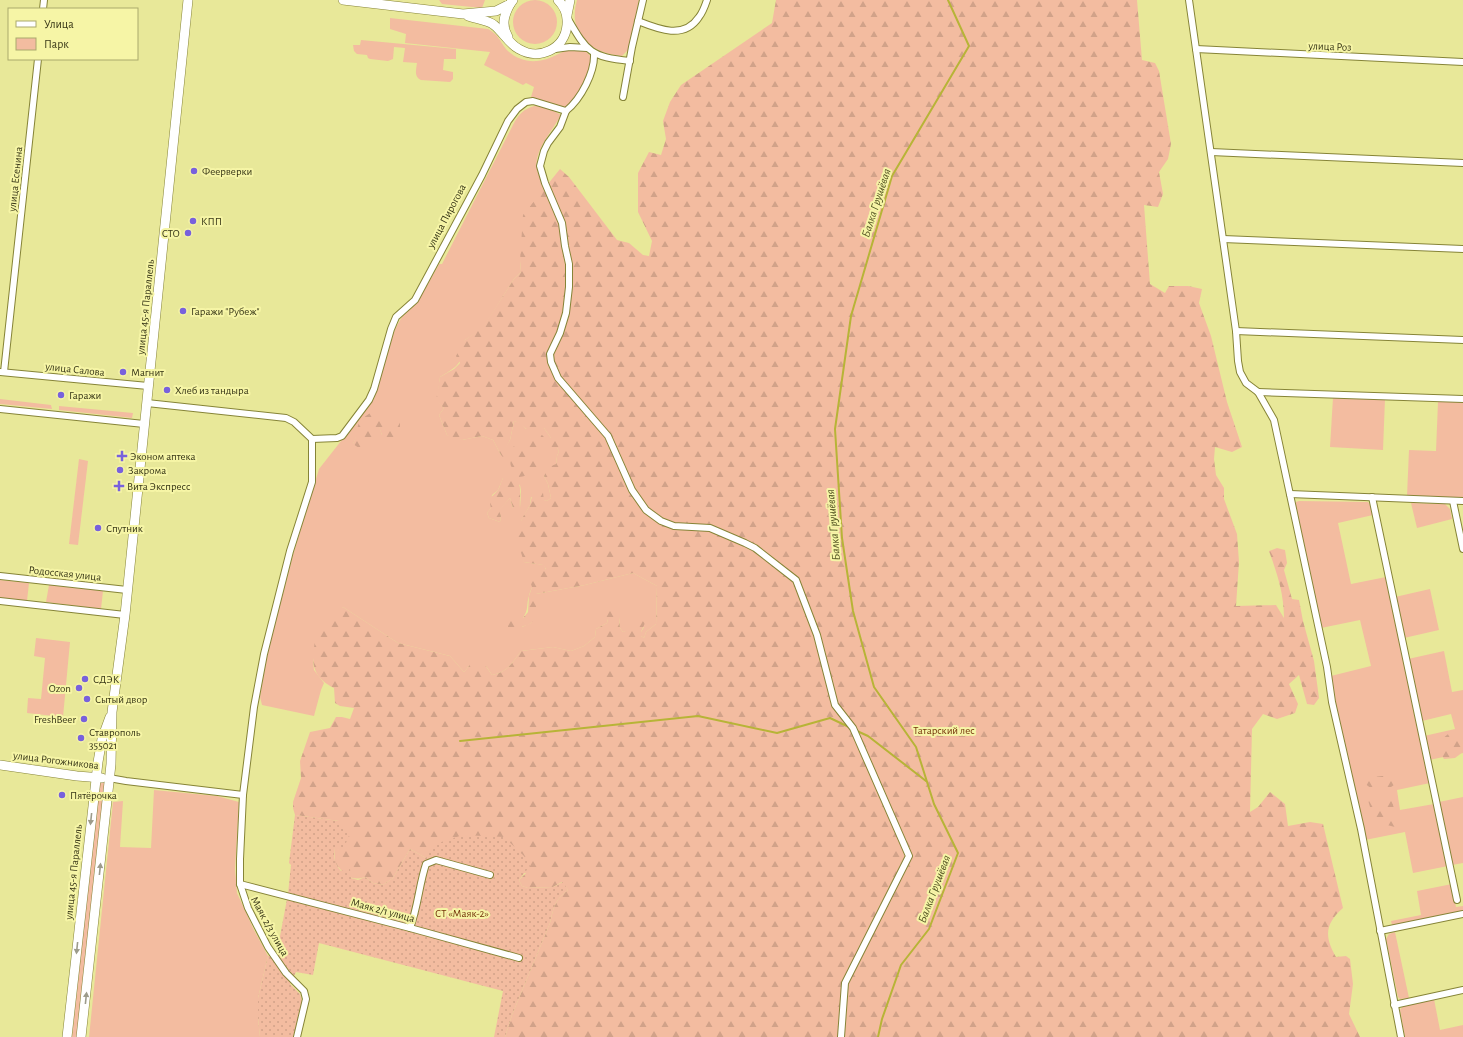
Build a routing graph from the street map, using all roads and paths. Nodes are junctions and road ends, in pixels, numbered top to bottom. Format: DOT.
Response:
graph roads {
  1 [pos="188,0"];
  2 [pos="343,0"];
  3 [pos="558,0"];
  4 [pos="570,0"];
  5 [pos="643,0"];
  6 [pos="707,0"];
  7 [pos="1189,0"];
  8 [pos="511,2"];
  9 [pos="463,14"];
  10 [pos="567,15"];
  11 [pos="638,21"];
  12 [pos="510,42"];
  13 [pos="587,48"];
  14 [pos="1196,49"];
  15 [pos="553,50"];
  16 [pos="594,54"];
  17 [pos="38,60"];
  18 [pos="630,61"];
  19 [pos="1463,62"];
  20 [pos="623,97"];
  21 [pos="566,111"];
  22 [pos="1211,152"];
  23 [pos="1463,163"];
  24 [pos="1224,239"];
  25 [pos="1463,249"];
  26 [pos="1236,330"];
  27 [pos="1463,340"];
  28 [pos="2,372"];
  29 [pos="148,386"];
  30 [pos="1258,392"];
  31 [pos="1463,399"];
  32 [pos="146,403"];
  33 [pos="0,409"];
  34 [pos="144,424"];
  35 [pos="312,439"];
  36 [pos="1290,494"];
  37 [pos="1372,498"];
  38 [pos="1453,501"];
  39 [pos="1463,501"];
  40 [pos="1463,549"];
  41 [pos="0,576"];
  42 [pos="127,590"];
  43 [pos="0,601"];
  44 [pos="125,615"];
  45 [pos="112,712"];
  46 [pos="0,765"];
  47 [pos="96,777"];
  48 [pos="109,778"];
  49 [pos="243,795"];
  50 [pos="490,875"];
  51 [pos="240,884"];
  52 [pos="1457,900"];
  53 [pos="1463,914"];
  54 [pos="410,928"];
  55 [pos="1380,931"];
  56 [pos="519,958"];
  57 [pos="1463,990"];
  58 [pos="1394,1005"];
  59 [pos="67,1037"];
  60 [pos="81,1037"];
  61 [pos="297,1037"];
  62 [pos="841,1037"];
  63 [pos="1401,1037"];
  1 -- 29 [label="main road, улица 45-я Параллель"];
  2 -- 9 [label="main road"];
  3 -- 10 [label="main road"];
  4 -- 10 [label="main road"];
  5 -- 11 [label="street"];
  6 -- 11 [label="street"];
  7 -- 14 [label="street"];
  8 -- 9 [label="main road"];
  8 -- 12 [label="main road"];
  9 -- 12 [label="main road"];
  10 -- 13 [label="street"];
  10 -- 15 [label="main road"];
  11 -- 18 [label="street"];
  12 -- 15 [label="main road"];
  13 -- 15 [label="street"];
  13 -- 16 [label="street"];
  14 -- 19 [label="street, улица Роз"];
  14 -- 22 [label="street"];
  16 -- 18 [label="street"];
  16 -- 21 [label="street"];
  17 -- 28 [label="street, улица Есенина"];
  18 -- 20 [label="street"];
  21 -- 35 [label="street, улица Пирогова"];
  21 -- 62 [label="street"];
  22 -- 23 [label="street"];
  22 -- 24 [label="street"];
  24 -- 25 [label="street"];
  24 -- 26 [label="street"];
  26 -- 27 [label="street"];
  26 -- 30 [label="street"];
  28 -- 29 [label="street, улица Салова"];
  29 -- 32 [label="main road, улица 45-я Параллель"];
  30 -- 31 [label="street"];
  30 -- 36 [label="street"];
  32 -- 34 [label="main road, улица 45-я Параллель"];
  32 -- 35 [label="street"];
  33 -- 34 [label="street"];
  34 -- 42 [label="main road, улица 45-я Параллель"];
  35 -- 49 [label="street, Маяк 2/3 улица"];
  36 -- 37 [label="street"];
  36 -- 55 [label="street"];
  37 -- 38 [label="street"];
  37 -- 52 [label="street"];
  38 -- 39 [label="street"];
  38 -- 40 [label="street"];
  41 -- 42 [label="street, Родосская улица"];
  42 -- 44 [label="main road, улица 45-я Параллель"];
  43 -- 44 [label="street"];
  44 -- 45 [label="main road, улица 45-я Параллель"];
  45 -- 47 [label="main road, улица 45-я Параллель"];
  45 -- 48 [label="main road, улица 45-я Параллель"];
  46 -- 47 [label="main road, улица Рогожникова"];
  47 -- 48 [label="main road, улица Рогожникова"];
  47 -- 59 [label="main road, улица 45-я Параллель, one-way"];
  48 -- 49 [label="street"];
  60 -- 48 [label="main road, улица 45-я Параллель, one-way"];
  49 -- 51 [label="street, Маяк 2/3 улица"];
  50 -- 54 [label="street"];
  51 -- 54 [label="street, Маяк 2/1 улица"];
  51 -- 61 [label="street, Маяк 2/3 улица"];
  53 -- 55 [label="street"];
  54 -- 56 [label="street, Маяк 2/1 улица"];
  55 -- 58 [label="street"];
  57 -- 58 [label="street"];
  58 -- 63 [label="street"];
}
